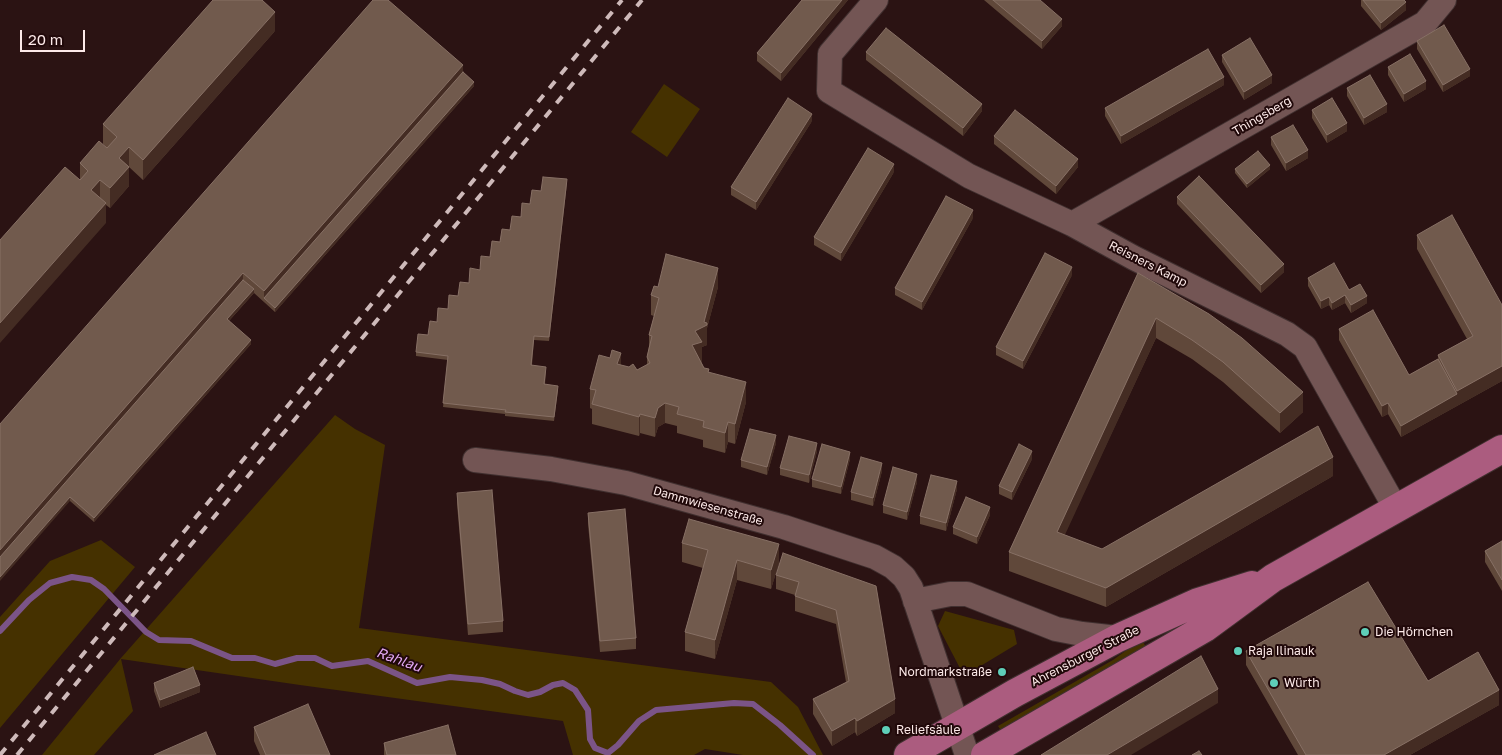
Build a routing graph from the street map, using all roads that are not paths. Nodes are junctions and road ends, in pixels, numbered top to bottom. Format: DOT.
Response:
graph roads {
  1 [pos="876,0"];
  2 [pos="1436,3"];
  3 [pos="1072,224"];
  4 [pos="1502,449"];
  5 [pos="476,460"];
  6 [pos="1396,509"];
  7 [pos="1273,578"];
  8 [pos="915,601"];
  9 [pos="1118,638"];
  10 [pos="957,726"];
  11 [pos="908,755"];
  12 [pos="967,755"];
  13 [pos="984,755"];
  1 -- 3 [label="street, Reisners Kamp"];
  2 -- 3 [label="street, Thingsberg"];
  3 -- 6 [label="street, Reisners Kamp"];
  4 -- 6 [label="main road, Ahrensburger Straße"];
  5 -- 8 [label="street, Dammwiesenstraße"];
  6 -- 7 [label="main road, Ahrensburger Straße"];
  7 -- 9 [label="main road, Ahrensburger Straße"];
  7 -- 13 [label="main road, Ahrensburger Straße"];
  8 -- 9 [label="street"];
  8 -- 10 [label="street, Dammwiesenstraße"];
  9 -- 10 [label="main road, Ahrensburger Straße"];
  10 -- 11 [label="main road, Ahrensburger Straße"];
  10 -- 12 [label="street, Dammwiesenstraße"];
}
